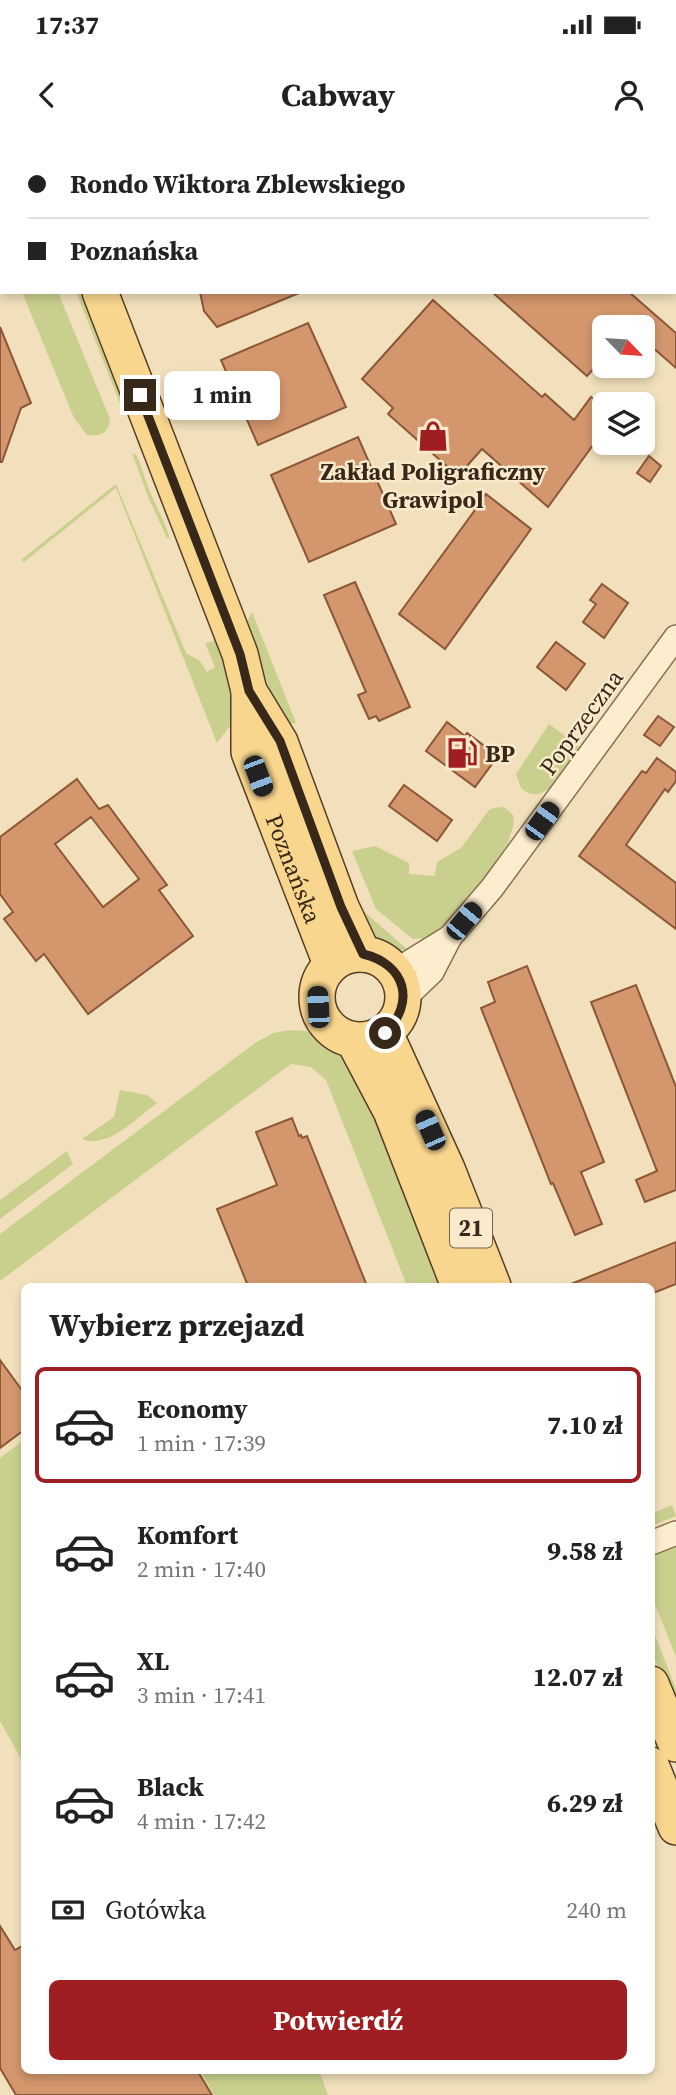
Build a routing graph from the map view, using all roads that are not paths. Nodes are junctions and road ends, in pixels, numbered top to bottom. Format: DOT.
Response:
graph roads {
  1 [pos="101,294"];
  2 [pos="676,637"];
  3 [pos="347,959"];
  4 [pos="399,985"];
  5 [pos="370,1037"];
  6 [pos="458,1283"];
  7 [pos="492,1283"];
  8 [pos="676,1533"];
  9 [pos="655,1541"];
  10 [pos="655,1694"];
  11 [pos="676,1744"];
  12 [pos="655,1775"];
  13 [pos="676,1827"];
  1 -- 3 [label="main road, Poznańska"];
  2 -- 4 [label="street, Poprzeczna"];
  3 -- 4 [label="main road"];
  3 -- 5 [label="main road, 21"];
  4 -- 5 [label="main road"];
  5 -- 6 [label="main road, 21"];
  5 -- 7 [label="main road, 21"];
  8 -- 9 [label="street"];
  10 -- 11 [label="main road"];
  12 -- 13 [label="main road"];
}
